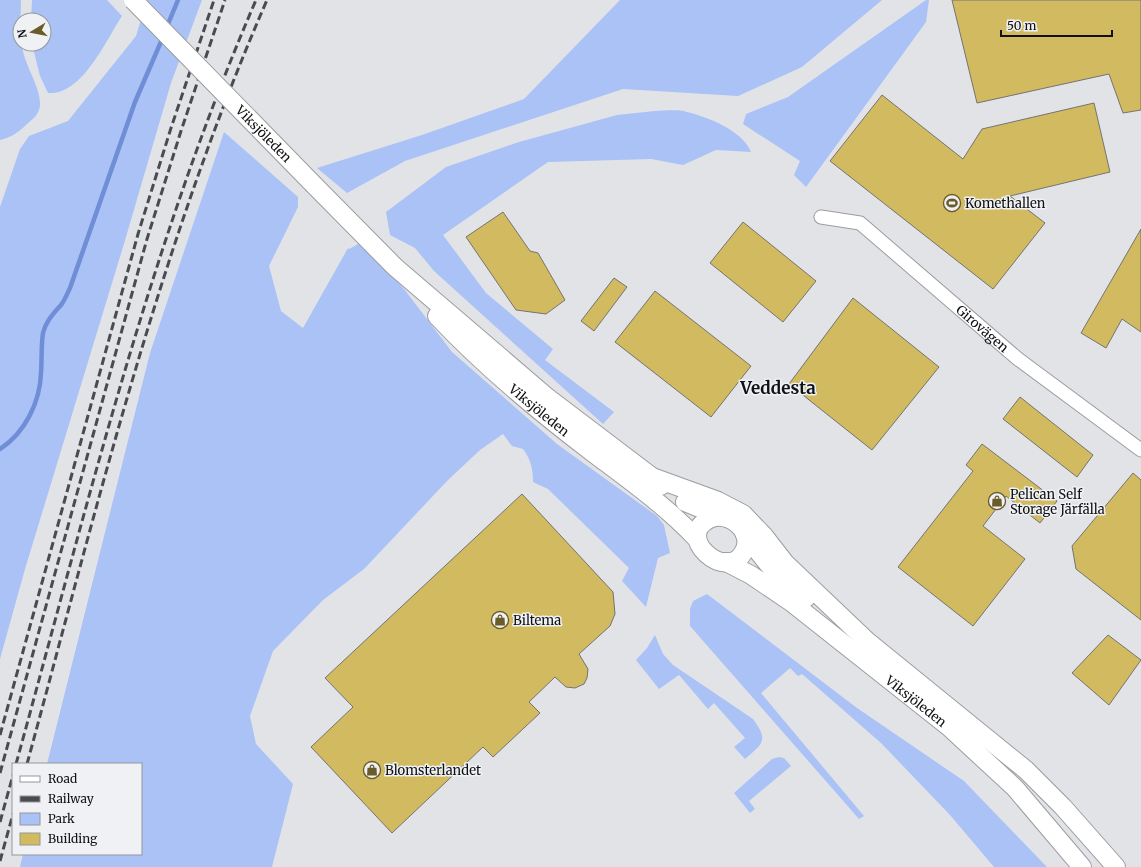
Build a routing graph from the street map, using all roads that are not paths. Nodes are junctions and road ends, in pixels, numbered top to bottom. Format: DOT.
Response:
graph roads {
  1 [pos="133,0"];
  2 [pos="821,218"];
  3 [pos="395,267"];
  4 [pos="1141,450"];
  5 [pos="652,477"];
  6 [pos="719,516"];
  7 [pos="745,535"];
  8 [pos="697,539"];
  9 [pos="726,562"];
  10 [pos="867,641"];
  11 [pos="1082,867"];
  12 [pos="1116,867"];
  1 -- 3 [label="main road, Viksjöleden, bridge"];
  2 -- 4 [label="street, Girovägen"];
  3 -- 5 [label="main road, Viksjöleden"];
  3 -- 8 [label="main road, Viksjöleden"];
  5 -- 6 [label="main road, Viksjöleden"];
  5 -- 10 [label="main road, Viksjöleden"];
  6 -- 7 [label="main road"];
  6 -- 8 [label="main road"];
  7 -- 9 [label="main road"];
  7 -- 10 [label="main road, Viksjöleden"];
  8 -- 9 [label="main road"];
  9 -- 11 [label="main road, Viksjöleden"];
  10 -- 12 [label="main road, Viksjöleden"];
}
